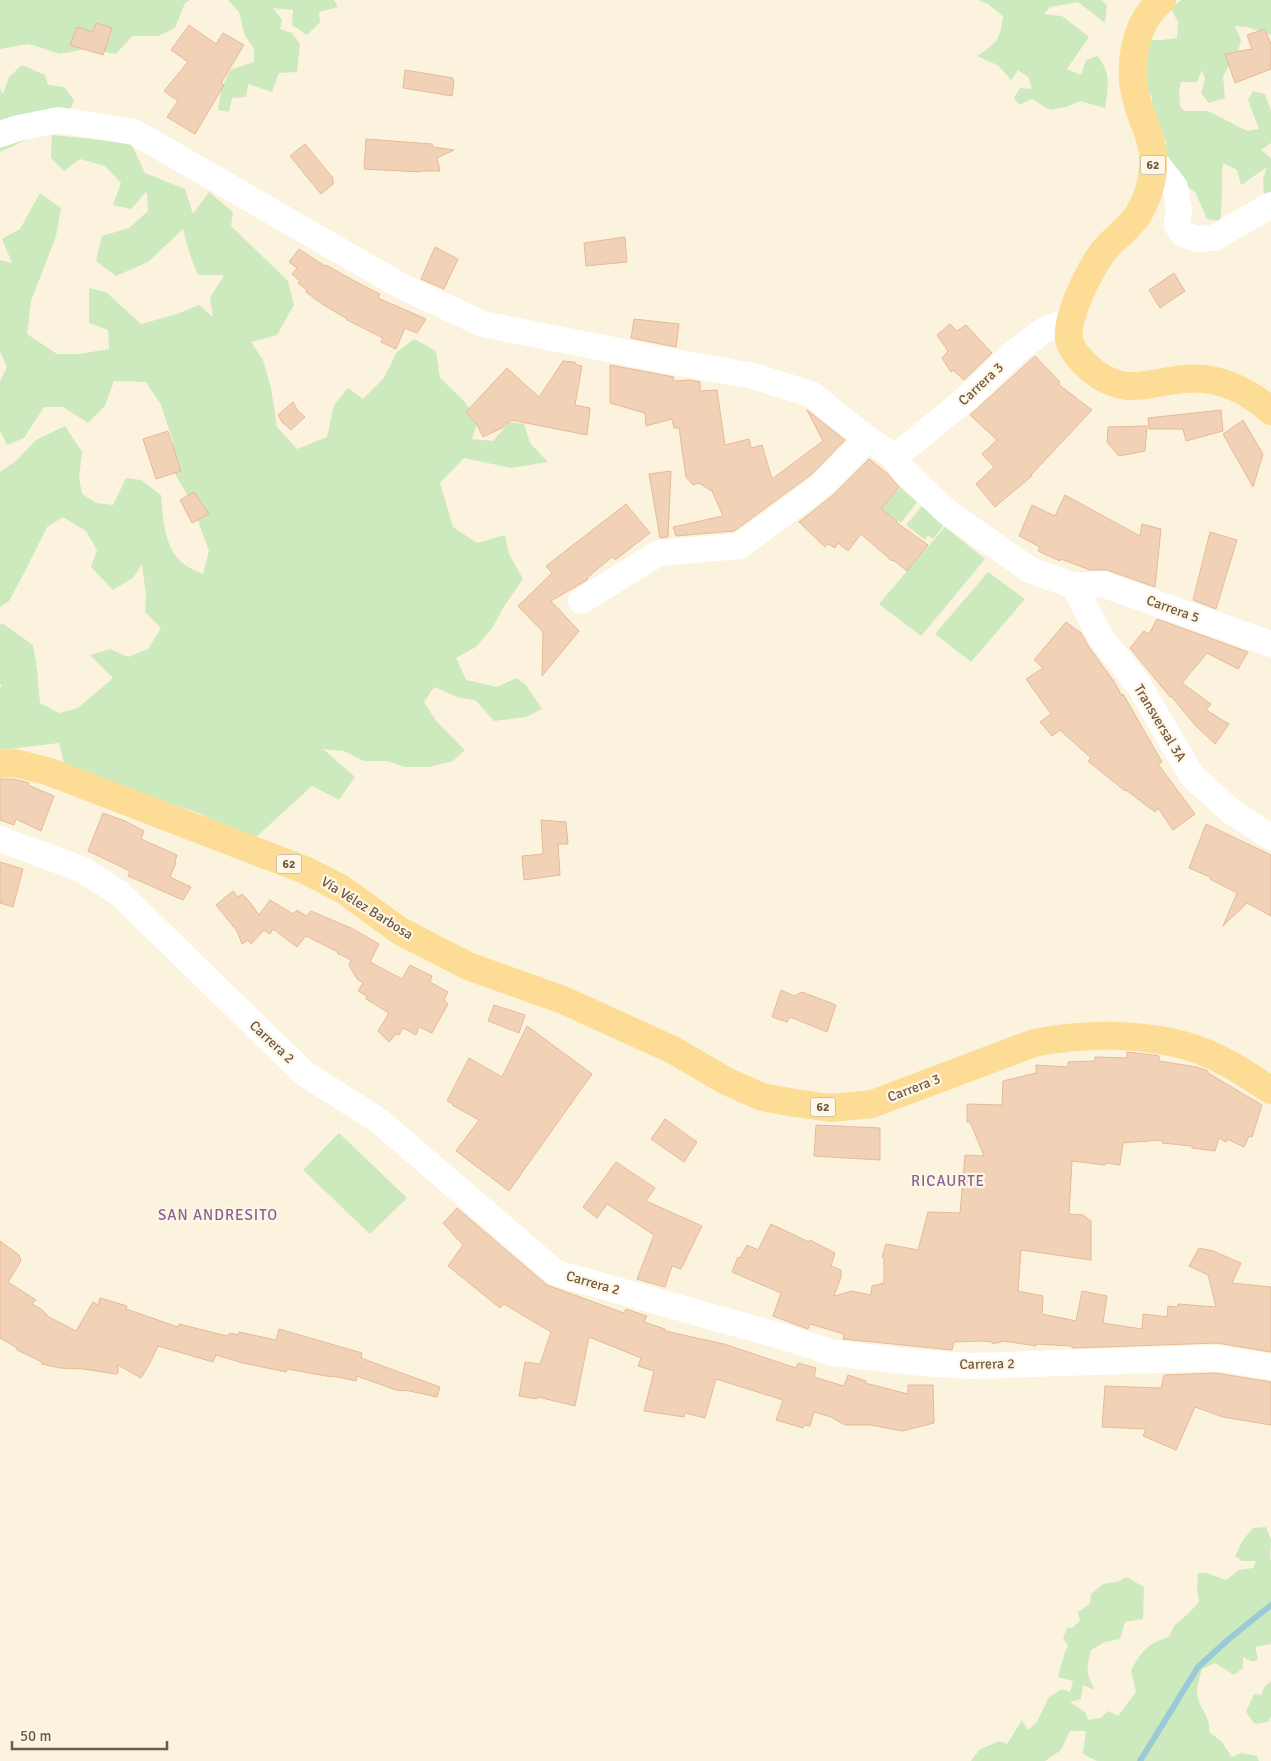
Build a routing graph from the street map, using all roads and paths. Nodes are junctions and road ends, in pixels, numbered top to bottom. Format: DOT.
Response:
graph roads {
  1 [pos="1162,0"];
  2 [pos="0,134"];
  3 [pos="1153,159"];
  4 [pos="1271,205"];
  5 [pos="1072,318"];
  6 [pos="1271,410"];
  7 [pos="867,439"];
  8 [pos="895,457"];
  9 [pos="1074,586"];
  10 [pos="580,602"];
  11 [pos="1271,644"];
  12 [pos="0,764"];
  13 [pos="1271,837"];
  14 [pos="0,839"];
  15 [pos="563,1000"];
  16 [pos="1271,1090"];
  17 [pos="1271,1367"];
  1 -- 3 [label="main road, 62"];
  2 -- 7 [label="street"];
  3 -- 4 [label="street"];
  3 -- 5 [label="main road, 62"];
  5 -- 6 [label="main road, 62"];
  5 -- 8 [label="street, Carrera 3"];
  7 -- 8 [label="street"];
  7 -- 10 [label="street"];
  8 -- 9 [label="street"];
  9 -- 11 [label="street, Carrera 5"];
  9 -- 13 [label="street, Transversal 3A"];
  12 -- 15 [label="main road, Vía Vélez Barbosa / 62"];
  14 -- 17 [label="street, Carrera 2"];
  15 -- 16 [label="main road, Carrera 3 / 62"];
}
